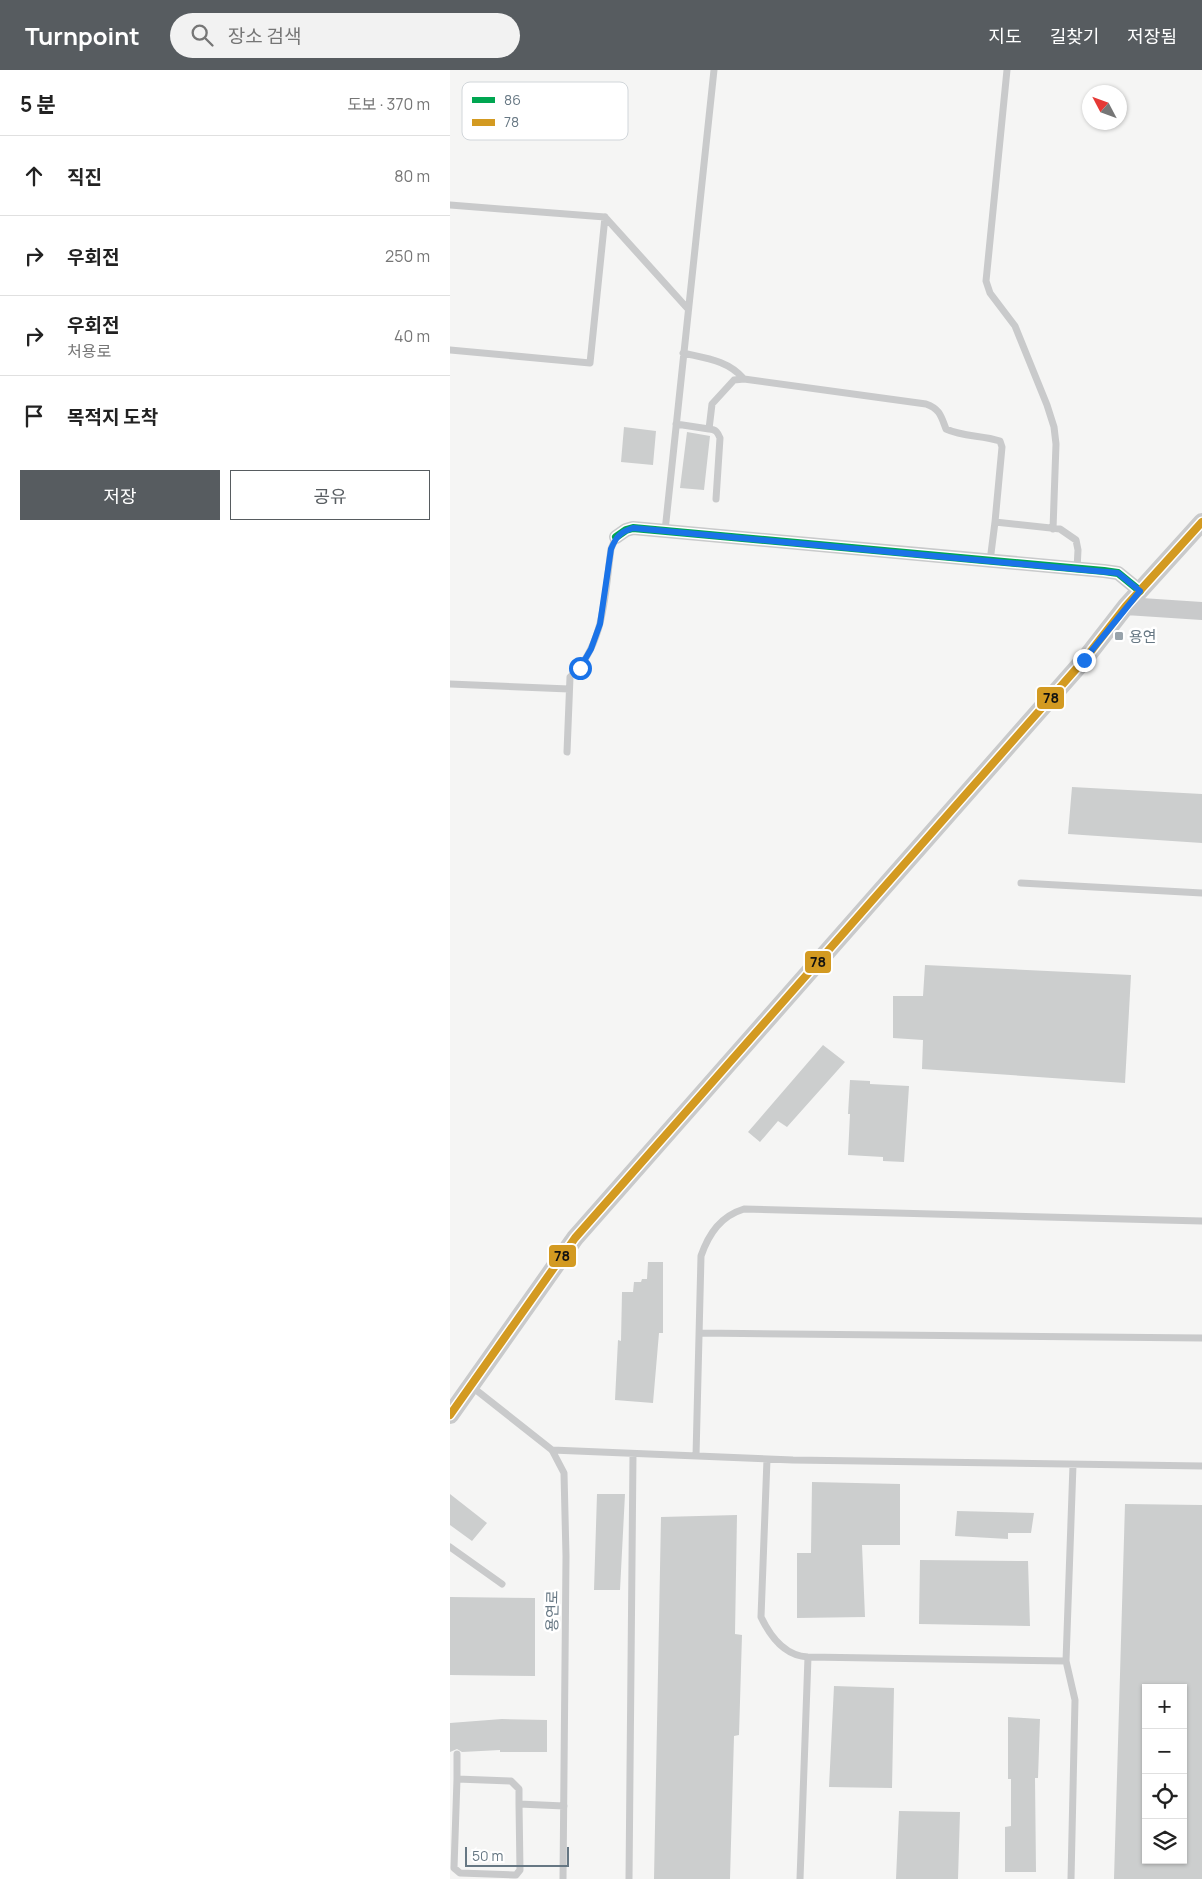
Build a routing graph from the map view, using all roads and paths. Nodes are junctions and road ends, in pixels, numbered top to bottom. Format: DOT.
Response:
graph roads {
  1 [pos="714,70"];
  2 [pos="1007,70"];
  3 [pos="450,205"];
  4 [pos="605,217"];
  5 [pos="688,309"];
  6 [pos="450,350"];
  7 [pos="683,353"];
  8 [pos="744,378"];
  9 [pos="676,424"];
  10 [pos="710,428"];
  11 [pos="716,499"];
  12 [pos="994,522"];
  13 [pos="1202,522"];
  14 [pos="1054,529"];
  15 [pos="666,531"];
  16 [pos="616,538"];
  17 [pos="990,561"];
  18 [pos="1077,569"];
  19 [pos="1140,591"];
  20 [pos="1126,606"];
  21 [pos="1202,611"];
  22 [pos="450,684"];
  23 [pos="569,690"];
  24 [pos="567,752"];
  25 [pos="1021,883"];
  26 [pos="1202,893"];
  27 [pos="1202,1221"];
  28 [pos="699,1333"];
  29 [pos="1202,1338"];
  30 [pos="471,1386"];
  31 [pos="450,1415"];
  32 [pos="552,1450"];
  33 [pos="633,1454"];
  34 [pos="696,1456"];
  35 [pos="767,1459"];
  36 [pos="1073,1465"];
  37 [pos="1202,1466"];
  38 [pos="450,1547"];
  39 [pos="502,1584"];
  40 [pos="808,1657"];
  41 [pos="1066,1661"];
  42 [pos="457,1754"];
  43 [pos="457,1779"];
  44 [pos="519,1804"];
  45 [pos="564,1806"];
  46 [pos="563,1879"];
  47 [pos="629,1879"];
  48 [pos="800,1879"];
  49 [pos="1071,1879"];
  1 -- 5 [label="lane"];
  2 -- 14 [label="lane"];
  3 -- 4 [label="lane"];
  4 -- 5 [label="lane"];
  4 -- 6 [label="lane"];
  5 -- 7 [label="lane"];
  7 -- 8 [label="lane"];
  7 -- 9 [label="lane"];
  8 -- 10 [label="lane"];
  8 -- 12 [label="lane"];
  9 -- 10 [label="lane"];
  9 -- 15 [label="lane"];
  10 -- 11 [label="lane"];
  12 -- 14 [label="lane"];
  12 -- 17 [label="lane"];
  13 -- 19 [label="street"];
  14 -- 18 [label="lane"];
  15 -- 16 [label="street"];
  15 -- 17 [label="street"];
  16 -- 23 [label="lane"];
  17 -- 18 [label="street"];
  18 -- 19 [label="street"];
  19 -- 20 [label="street"];
  20 -- 21 [label="street"];
  20 -- 30 [label="street"];
  22 -- 23 [label="lane"];
  23 -- 24 [label="lane"];
  25 -- 26 [label="lane"];
  27 -- 28 [label="lane"];
  28 -- 29 [label="lane"];
  28 -- 34 [label="lane"];
  30 -- 31 [label="street"];
  30 -- 32 [label="lane, 용연로"];
  32 -- 33 [label="lane"];
  32 -- 45 [label="lane, 용연로"];
  33 -- 34 [label="lane"];
  33 -- 47 [label="lane"];
  34 -- 35 [label="lane"];
  35 -- 36 [label="lane"];
  35 -- 40 [label="lane"];
  36 -- 37 [label="lane"];
  36 -- 41 [label="lane"];
  38 -- 39 [label="lane"];
  40 -- 41 [label="lane"];
  40 -- 48 [label="lane"];
  41 -- 49 [label="lane"];
  42 -- 43 [label="lane"];
  43 -- 44 [label="lane"];
  43 -- 44 [label="lane"];
  44 -- 45 [label="lane"];
  45 -- 46 [label="lane, 용연로"];
}
